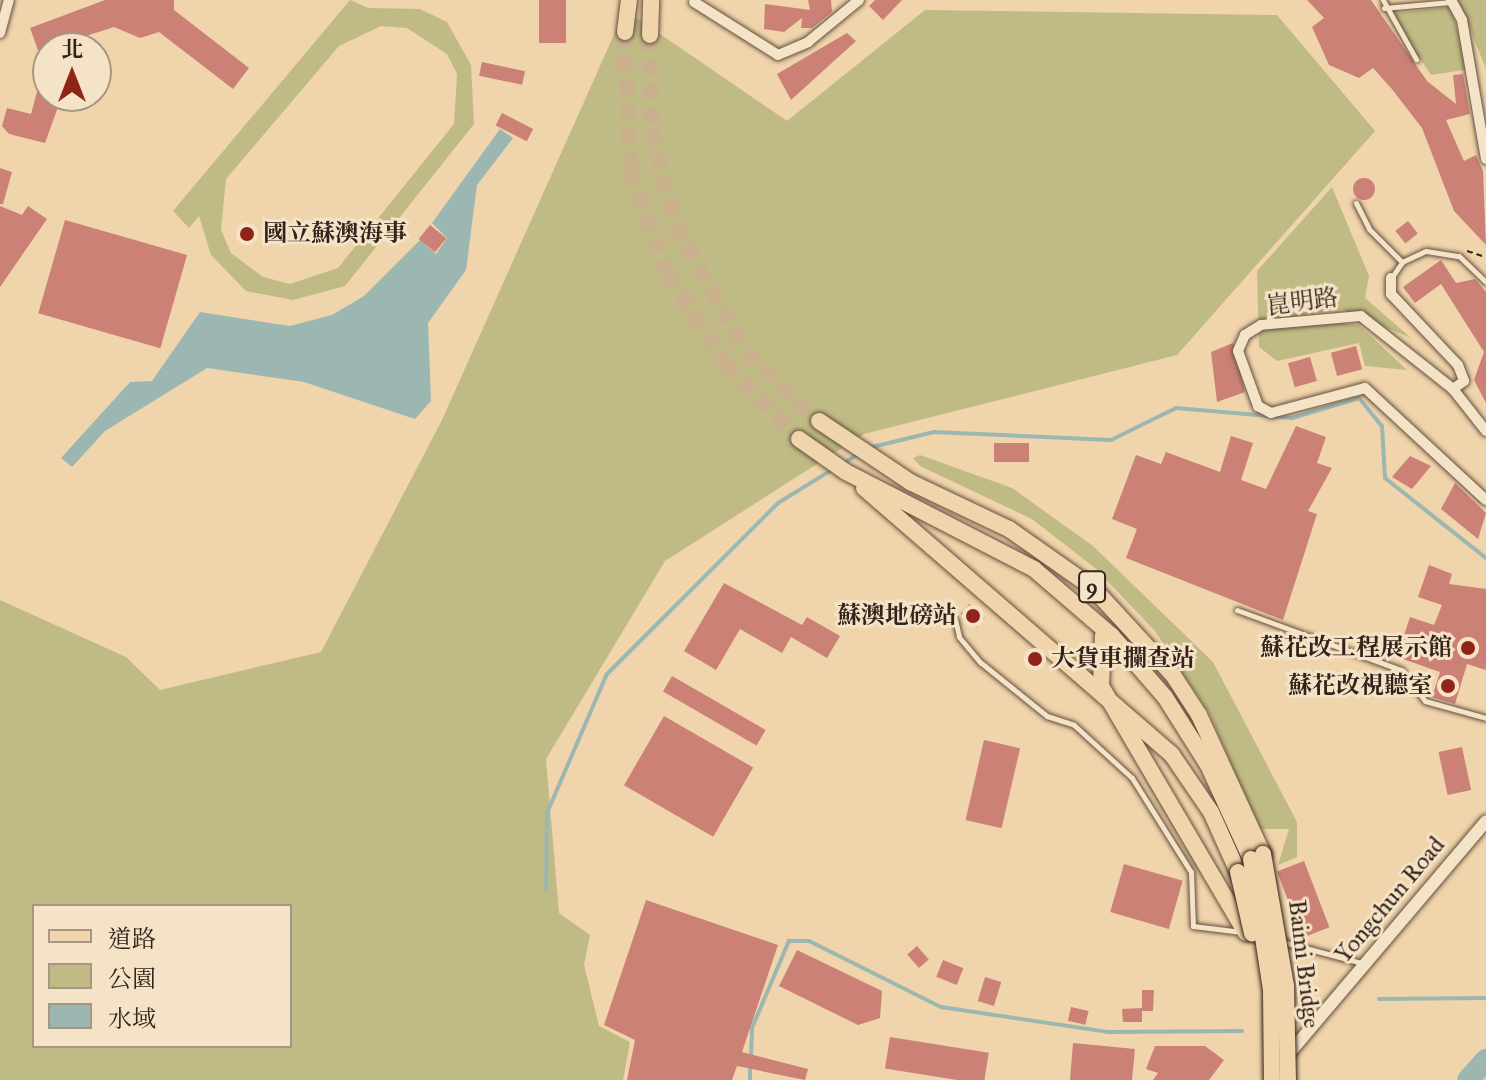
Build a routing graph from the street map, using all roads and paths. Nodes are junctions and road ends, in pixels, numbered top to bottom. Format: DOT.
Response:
graph roads {
  1 [pos="9,0"];
  2 [pos="629,0"];
  3 [pos="651,0"];
  4 [pos="859,0"];
  5 [pos="1383,0"];
  6 [pos="1451,1"];
  7 [pos="694,2"];
  8 [pos="1384,8"];
  9 [pos="625,32"];
  10 [pos="0,33"];
  11 [pos="650,35"];
  12 [pos="1416,59"];
  13 [pos="1486,159"];
  14 [pos="1356,203"];
  15 [pos="1402,262"];
  16 [pos="1391,278"];
  17 [pos="1486,282"];
  18 [pos="1453,389"];
  19 [pos="819,421"];
  20 [pos="1486,431"];
  21 [pos="799,439"];
  22 [pos="846,472"];
  23 [pos="1486,500"];
  24 [pos="1237,610"];
  25 [pos="955,619"];
  26 [pos="1103,636"];
  27 [pos="1101,686"];
  28 [pos="1486,718"];
  29 [pos="1208,765"];
  30 [pos="1486,821"];
  31 [pos="1257,857"];
  32 [pos="1246,933"];
  33 [pos="1364,964"];
  34 [pos="1268,1080"];
  35 [pos="1288,1080"];
  1 -- 10 [label="street"];
  2 -- 9 [label="main road"];
  3 -- 11 [label="main road"];
  4 -- 7 [label="street"];
  5 -- 8 [label="lane"];
  6 -- 8 [label="lane"];
  6 -- 13 [label="street"];
  8 -- 12 [label="lane"];
  14 -- 15 [label="lane"];
  15 -- 16 [label="lane"];
  15 -- 17 [label="lane"];
  16 -- 18 [label="street"];
  18 -- 20 [label="street"];
  18 -- 23 [label="street, 崑明路"];
  19 -- 31 [label="main road, 9"];
  21 -- 22 [label="main road, 9"];
  22 -- 26 [label="main road"];
  22 -- 27 [label="main road"];
  22 -- 29 [label="main road, 9"];
  24 -- 28 [label="lane"];
  25 -- 32 [label="lane"];
  26 -- 27 [label="main road"];
  26 -- 29 [label="main road"];
  27 -- 32 [label="main road"];
  27 -- 34 [label="main road, bridge"];
  29 -- 31 [label="main road, 9"];
  30 -- 33 [label="street, Yongchun Road"];
  31 -- 34 [label="main road, Baimi Bridge / 9, bridge"];
  31 -- 35 [label="main road, Baimi Bridge / 9, bridge"];
  32 -- 33 [label="lane"];
  33 -- 34 [label="street, Yongchun Road"];
}
